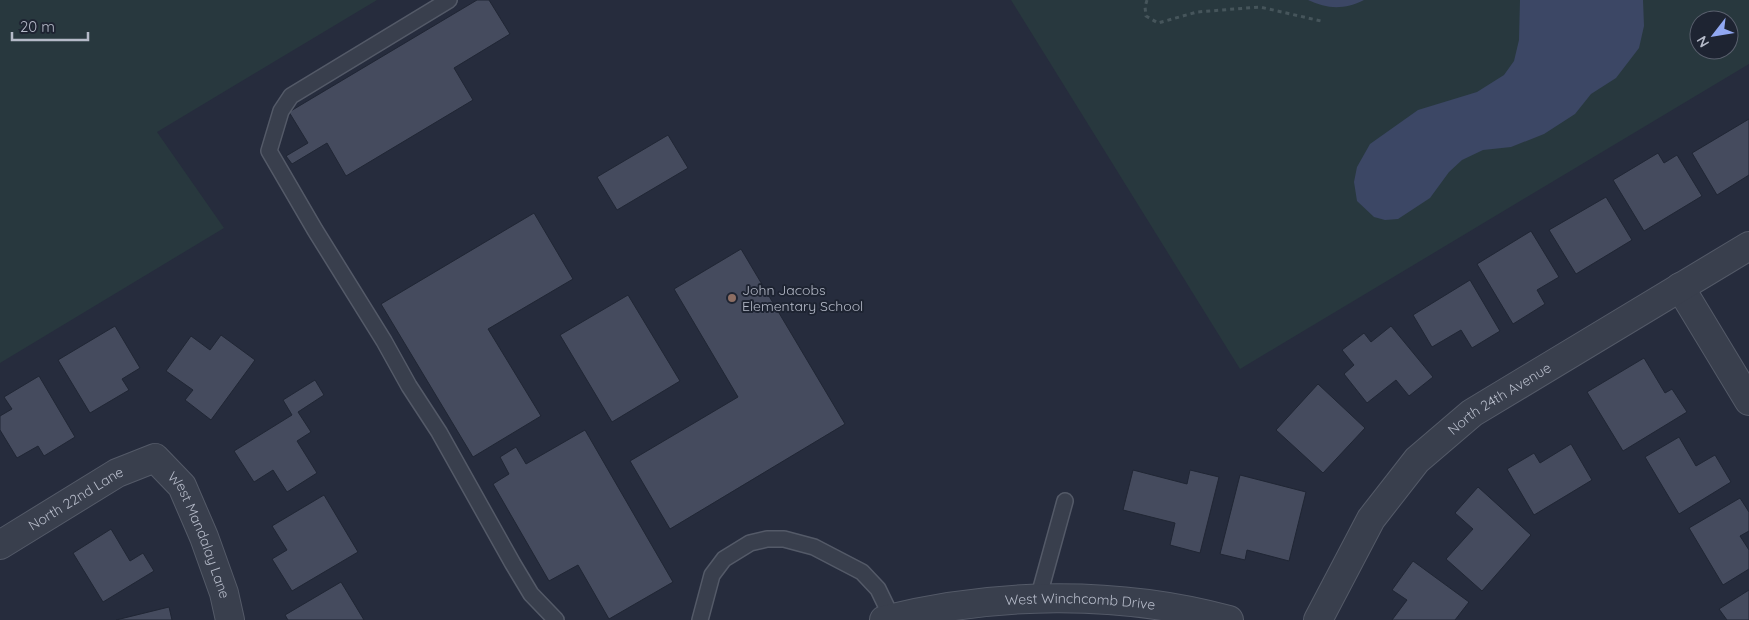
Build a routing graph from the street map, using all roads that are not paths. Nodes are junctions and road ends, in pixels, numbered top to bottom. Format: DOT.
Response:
graph roads {
  1 [pos="449,0"];
  2 [pos="1749,246"];
  3 [pos="1680,287"];
  4 [pos="1749,401"];
  5 [pos="155,458"];
  6 [pos="1065,502"];
  7 [pos="0,545"];
  8 [pos="1038,599"];
  9 [pos="959,612"];
  10 [pos="888,619"];
  11 [pos="230,620"];
  12 [pos="556,620"];
  13 [pos="700,620"];
  14 [pos="1230,620"];
  15 [pos="1318,620"];
  1 -- 12 [label="lane"];
  2 -- 3 [label="street, North 24th Avenue"];
  3 -- 4 [label="street"];
  3 -- 15 [label="street, North 24th Avenue"];
  5 -- 7 [label="street, North 22nd Lane"];
  5 -- 11 [label="street, West Mandalay Lane"];
  6 -- 8 [label="lane"];
  8 -- 9 [label="street, West Winchcomb Drive"];
  8 -- 14 [label="street, West Winchcomb Drive"];
  9 -- 10 [label="street, West Winchcomb Drive"];
  10 -- 13 [label="lane"];
}
